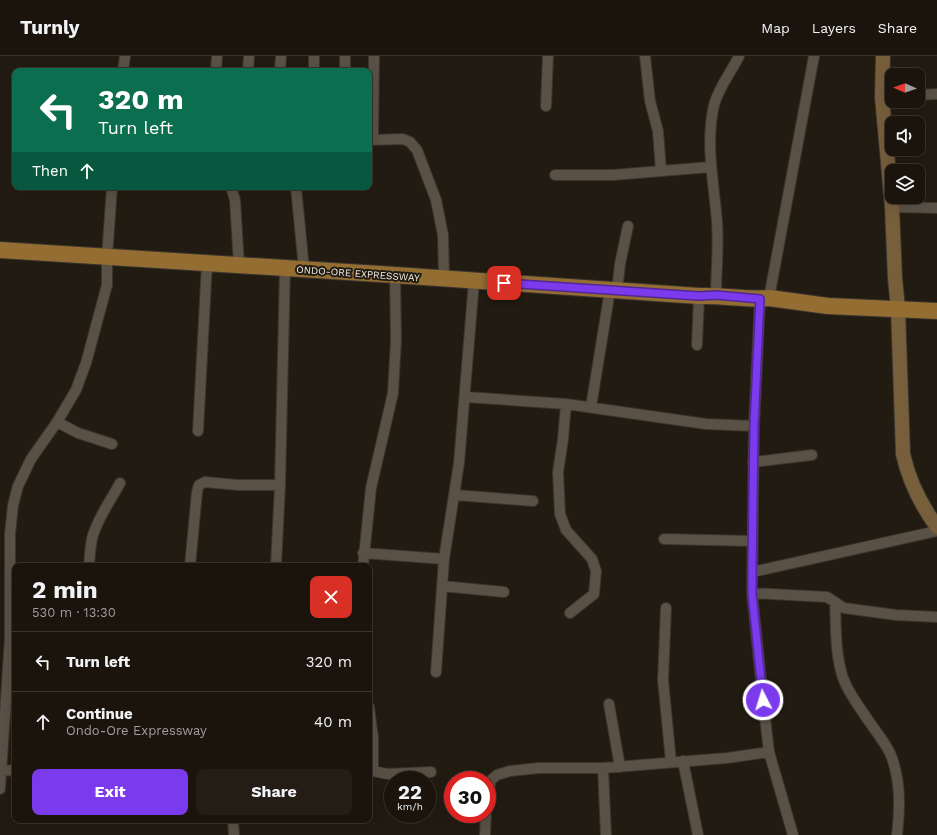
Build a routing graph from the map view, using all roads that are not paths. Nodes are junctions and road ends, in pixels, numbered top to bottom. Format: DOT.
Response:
graph roads {
  1 [pos="125,56"];
  2 [pos="217,56"];
  3 [pos="249,56"];
  4 [pos="281,56"];
  5 [pos="314,56"];
  6 [pos="345,56"];
  7 [pos="374,56"];
  8 [pos="548,56"];
  9 [pos="645,56"];
  10 [pos="739,56"];
  11 [pos="814,56"];
  12 [pos="883,56"];
  13 [pos="123,68"];
  14 [pos="216,68"];
  15 [pos="248,68"];
  16 [pos="280,68"];
  17 [pos="314,68"];
  18 [pos="345,68"];
  19 [pos="885,76"];
  20 [pos="937,94"];
  21 [pos="925,95"];
  22 [pos="546,106"];
  23 [pos="888,108"];
  24 [pos="372,112"];
  25 [pos="372,140"];
  26 [pos="710,167"];
  27 [pos="661,171"];
  28 [pos="555,175"];
  29 [pos="112,190"];
  30 [pos="231,190"];
  31 [pos="296,190"];
  32 [pos="892,207"];
  33 [pos="937,208"];
  34 [pos="628,226"];
  35 [pos="0,250"];
  36 [pos="107,257"];
  37 [pos="206,263"];
  38 [pos="239,265"];
  39 [pos="285,268"];
  40 [pos="304,269"];
  41 [pos="395,275"];
  42 [pos="444,278"];
  43 [pos="474,281"];
  44 [pos="613,290"];
  45 [pos="716,295"];
  46 [pos="699,296"];
  47 [pos="765,298"];
  48 [pos="898,309"];
  49 [pos="937,311"];
  50 [pos="697,345"];
  51 [pos="466,397"];
  52 [pos="566,404"];
  53 [pos="590,407"];
  54 [pos="58,422"];
  55 [pos="754,426"];
  56 [pos="198,431"];
  57 [pos="112,444"];
  58 [pos="812,455"];
  59 [pos="753,462"];
  60 [pos="120,483"];
  61 [pos="280,485"];
  62 [pos="455,495"];
  63 [pos="533,501"];
  64 [pos="937,527"];
  65 [pos="937,531"];
  66 [pos="664,539"];
  67 [pos="752,541"];
  68 [pos="363,553"];
  69 [pos="444,559"];
  70 [pos="88,563"];
  71 [pos="190,563"];
  72 [pos="276,563"];
  73 [pos="363,563"];
  74 [pos="752,572"];
  75 [pos="442,586"];
  76 [pos="504,592"];
  77 [pos="752,594"];
  78 [pos="835,602"];
  79 [pos="666,608"];
  80 [pos="570,612"];
  81 [pos="937,617"];
  82 [pos="436,672"];
  83 [pos="11,684"];
  84 [pos="609,704"];
  85 [pos="372,730"];
  86 [pos="769,752"];
  87 [pos="372,754"];
  88 [pos="683,761"];
  89 [pos="671,762"];
  90 [pos="620,767"];
  91 [pos="603,768"];
  92 [pos="12,770"];
  93 [pos="372,770"];
  94 [pos="1,771"];
  95 [pos="384,773"];
  96 [pos="496,776"];
  97 [pos="0,789"];
  98 [pos="233,823"];
  99 [pos="486,823"];
  100 [pos="234,835"];
  101 [pos="485,835"];
  102 [pos="606,835"];
  103 [pos="698,835"];
  104 [pos="793,835"];
  105 [pos="897,835"];
  1 -- 13 [label="street"];
  2 -- 14 [label="street"];
  3 -- 15 [label="street"];
  4 -- 16 [label="street"];
  5 -- 17 [label="street"];
  6 -- 18 [label="street"];
  7 -- 24 [label="street"];
  8 -- 22 [label="street"];
  9 -- 27 [label="street"];
  10 -- 26 [label="street"];
  11 -- 47 [label="street"];
  12 -- 19 [label="street"];
  20 -- 21 [label="street"];
  23 -- 32 [label="street"];
  25 -- 42 [label="street"];
  26 -- 27 [label="street"];
  26 -- 45 [label="street"];
  27 -- 28 [label="street"];
  29 -- 36 [label="street"];
  30 -- 38 [label="street"];
  31 -- 40 [label="street"];
  32 -- 33 [label="street"];
  32 -- 48 [label="street"];
  34 -- 44 [label="street"];
  35 -- 36 [label="main road, ONDO-ORE EXPRESSWAY"];
  36 -- 37 [label="main road, ONDO-ORE EXPRESSWAY"];
  36 -- 54 [label="street"];
  37 -- 38 [label="main road, ONDO-ORE EXPRESSWAY"];
  37 -- 56 [label="street"];
  38 -- 39 [label="main road, ONDO-ORE EXPRESSWAY"];
  39 -- 40 [label="main road, ONDO-ORE EXPRESSWAY"];
  39 -- 61 [label="street"];
  40 -- 41 [label="main road, ONDO-ORE EXPRESSWAY"];
  41 -- 42 [label="main road, ONDO-ORE EXPRESSWAY"];
  41 -- 68 [label="street"];
  42 -- 43 [label="main road, ONDO-ORE EXPRESSWAY"];
  43 -- 44 [label="main road, ONDO-ORE EXPRESSWAY"];
  43 -- 51 [label="street"];
  44 -- 46 [label="main road, ONDO-ORE EXPRESSWAY"];
  44 -- 53 [label="street"];
  45 -- 46 [label="main road, ONDO-ORE EXPRESSWAY"];
  45 -- 47 [label="main road, ONDO-ORE EXPRESSWAY"];
  46 -- 50 [label="street"];
  47 -- 48 [label="main road, ONDO-ORE EXPRESSWAY"];
  47 -- 55 [label="street"];
  48 -- 49 [label="main road, ONDO-ORE EXPRESSWAY"];
  48 -- 64 [label="street"];
  51 -- 52 [label="street"];
  51 -- 62 [label="street"];
  52 -- 53 [label="street"];
  52 -- 80 [label="street"];
  53 -- 55 [label="street"];
  54 -- 57 [label="street"];
  54 -- 83 [label="street"];
  55 -- 59 [label="street"];
  58 -- 59 [label="street"];
  59 -- 67 [label="street"];
  60 -- 70 [label="street"];
  61 -- 71 [label="street"];
  61 -- 72 [label="street"];
  62 -- 63 [label="street"];
  62 -- 69 [label="street"];
  65 -- 74 [label="street"];
  66 -- 67 [label="street"];
  67 -- 74 [label="street"];
  68 -- 69 [label="street"];
  68 -- 73 [label="street"];
  69 -- 75 [label="street"];
  74 -- 77 [label="street"];
  75 -- 76 [label="street"];
  75 -- 82 [label="street"];
  77 -- 78 [label="street"];
  77 -- 86 [label="street"];
  78 -- 81 [label="street"];
  78 -- 105 [label="street"];
  79 -- 89 [label="street"];
  83 -- 94 [label="street"];
  84 -- 90 [label="street"];
  85 -- 87 [label="street"];
  86 -- 88 [label="street"];
  86 -- 104 [label="street"];
  88 -- 89 [label="street"];
  88 -- 103 [label="street"];
  89 -- 90 [label="street"];
  90 -- 91 [label="street"];
  91 -- 96 [label="street"];
  91 -- 102 [label="street"];
  92 -- 94 [label="street"];
  93 -- 95 [label="street"];
  94 -- 97 [label="street"];
  98 -- 100 [label="street"];
  99 -- 101 [label="street"];
}
